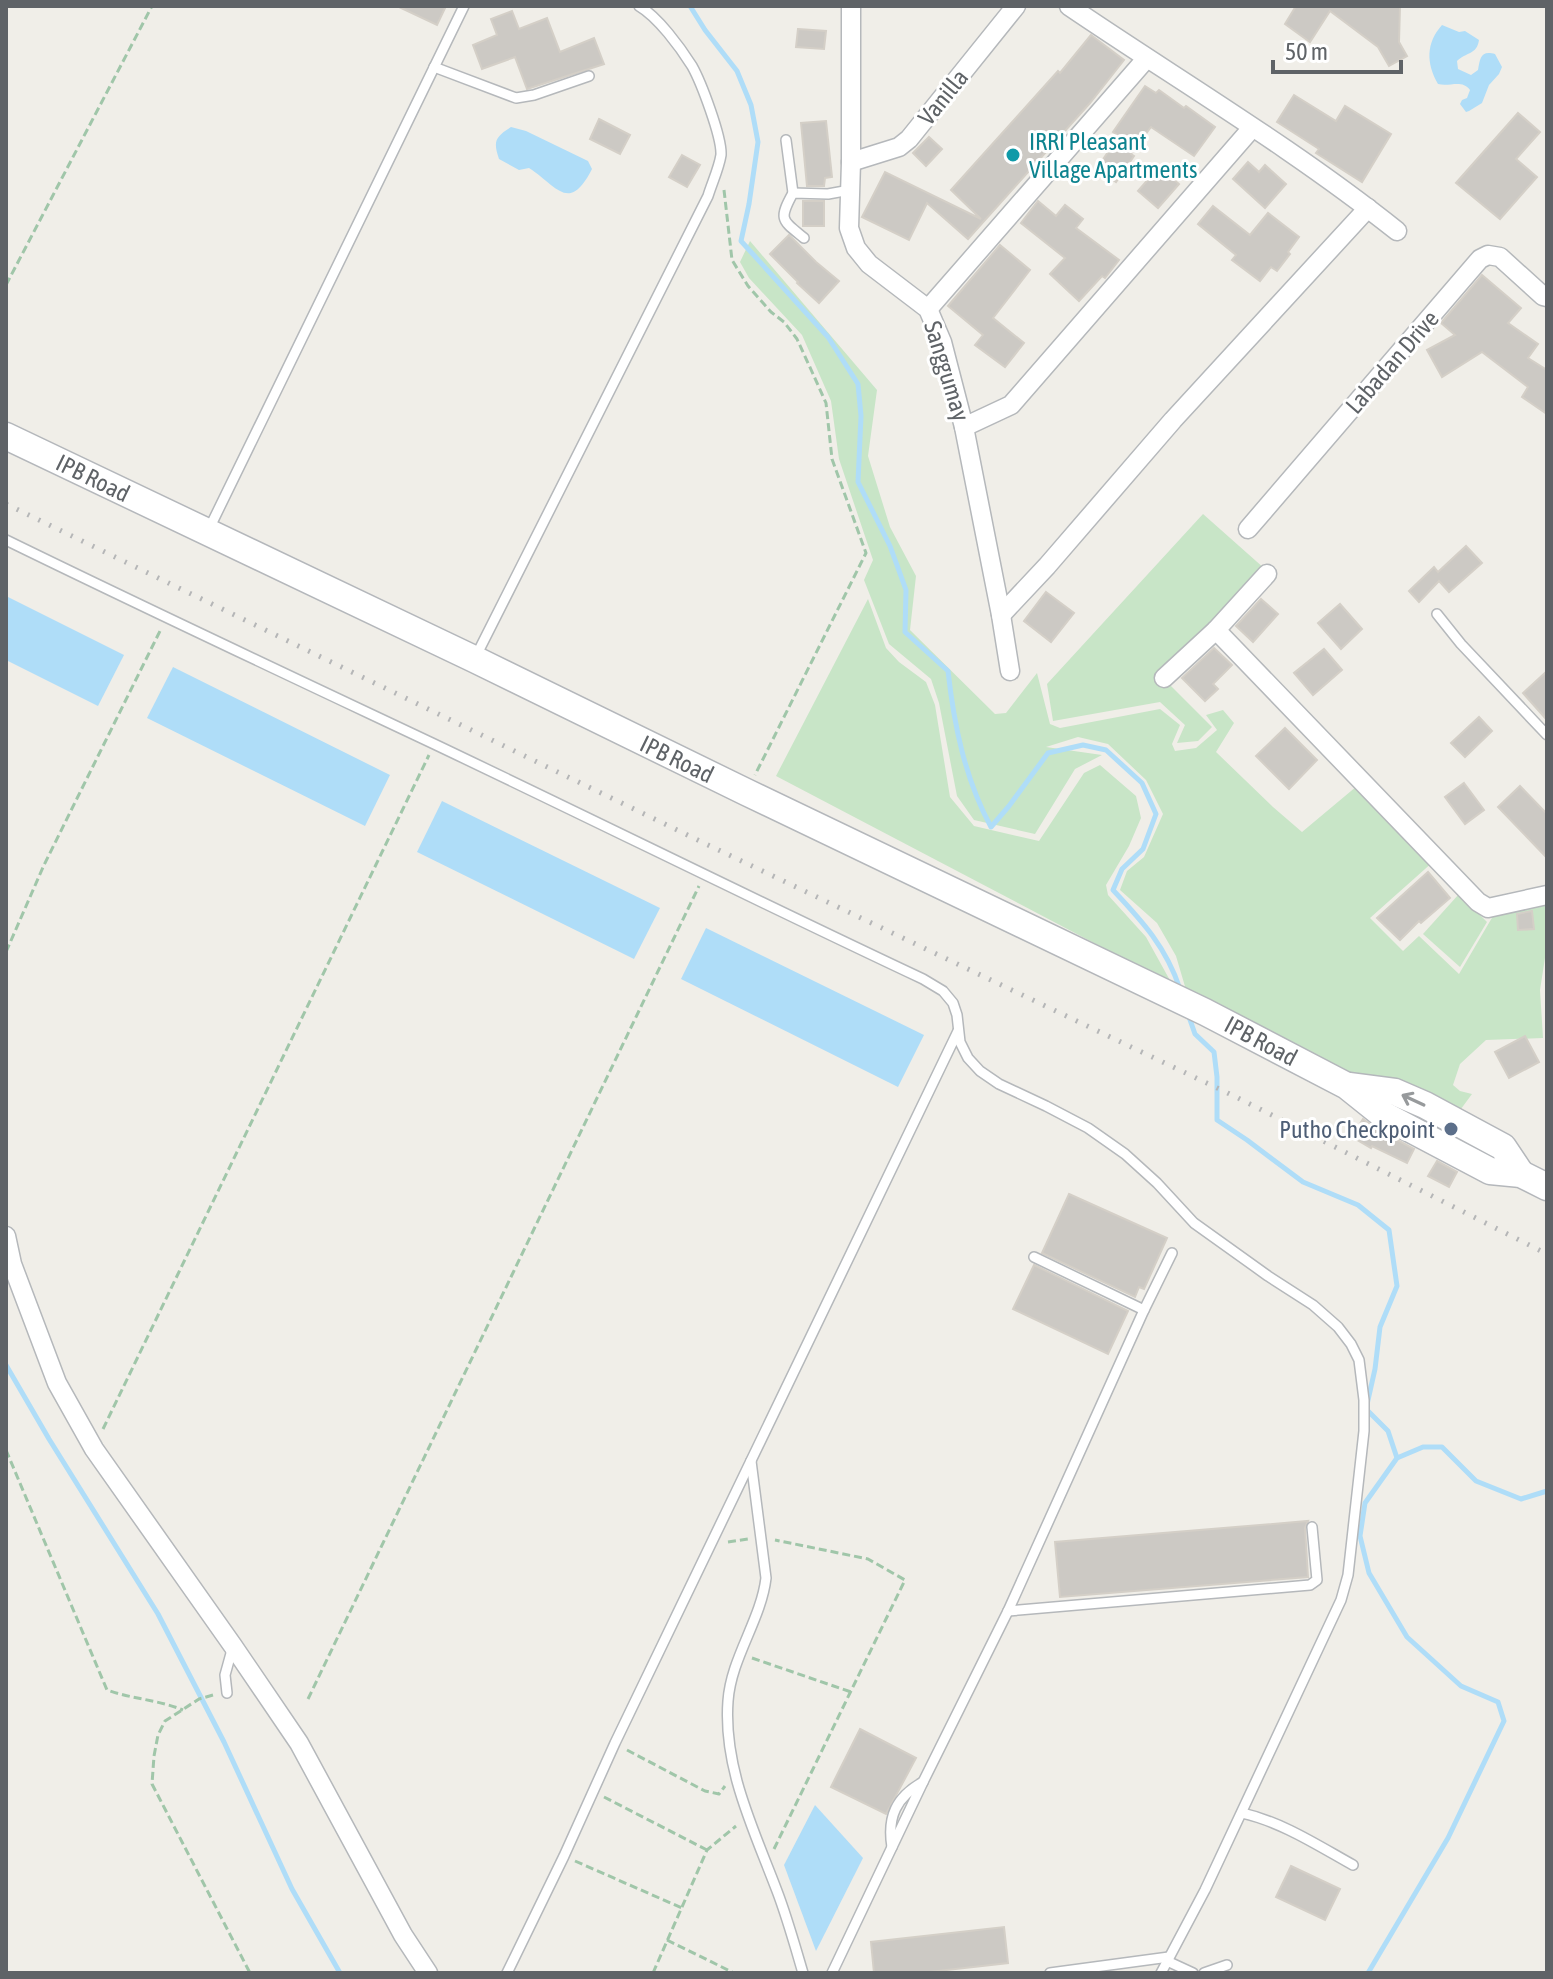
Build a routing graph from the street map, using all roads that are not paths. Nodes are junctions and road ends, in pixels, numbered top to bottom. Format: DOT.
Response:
graph roads {
  1 [pos="464,6"];
  2 [pos="639,6"];
  3 [pos="851,6"];
  4 [pos="1016,6"];
  5 [pos="1069,6"];
  6 [pos="1146,59"];
  7 [pos="434,67"];
  8 [pos="589,76"];
  9 [pos="1252,128"];
  10 [pos="786,140"];
  11 [pos="851,162"];
  12 [pos="850,190"];
  13 [pos="793,193"];
  14 [pos="1368,208"];
  15 [pos="1397,231"];
  16 [pos="804,238"];
  17 [pos="1547,297"];
  18 [pos="928,309"];
  19 [pos="964,427"];
  20 [pos="6,436"];
  21 [pos="1248,529"];
  22 [pos="207,532"];
  23 [pos="6,540"];
  24 [pos="1267,574"];
  25 [pos="1437,614"];
  26 [pos="1001,615"];
  27 [pos="1216,630"];
  28 [pos="474,659"];
  29 [pos="1010,671"];
  30 [pos="1164,678"];
  31 [pos="1547,735"];
  32 [pos="1547,895"];
  33 [pos="958,1031"];
  34 [pos="1547,1187"];
  35 [pos="6,1236"];
  36 [pos="1172,1253"];
  37 [pos="1034,1257"];
  38 [pos="1144,1310"];
  39 [pos="751,1461"];
  40 [pos="1312,1527"];
  41 [pos="1008,1611"];
  42 [pos="233,1646"];
  43 [pos="223,1693"];
  44 [pos="1242,1813"];
  45 [pos="1353,1865"];
  46 [pos="1168,1959"];
  47 [pos="1227,1965"];
  48 [pos="428,1973"];
  49 [pos="507,1973"];
  50 [pos="803,1973"];
  51 [pos="832,1973"];
  52 [pos="1050,1973"];
  53 [pos="1161,1973"];
  54 [pos="1193,1973"];
  55 [pos="1204,1973"];
  1 -- 7 [label="lane"];
  2 -- 28 [label="lane"];
  3 -- 11 [label="street, Sanggumay"];
  4 -- 11 [label="street, Vanilla"];
  5 -- 6 [label="street"];
  6 -- 9 [label="street"];
  6 -- 18 [label="street"];
  7 -- 8 [label="lane"];
  7 -- 22 [label="lane"];
  9 -- 14 [label="street"];
  9 -- 19 [label="street"];
  10 -- 13 [label="lane"];
  11 -- 12 [label="street, Sanggumay"];
  12 -- 13 [label="lane"];
  12 -- 18 [label="street, Sanggumay"];
  13 -- 16 [label="lane"];
  14 -- 15 [label="street"];
  14 -- 26 [label="street"];
  17 -- 21 [label="street, Labadan Drive"];
  18 -- 19 [label="street, Sanggumay"];
  19 -- 26 [label="street, Sanggumay"];
  20 -- 22 [label="street, IPB Road"];
  22 -- 28 [label="street, IPB Road"];
  23 -- 33 [label="lane"];
  24 -- 27 [label="street"];
  25 -- 31 [label="lane"];
  26 -- 29 [label="street, Sanggumay"];
  27 -- 30 [label="street"];
  27 -- 32 [label="street"];
  28 -- 34 [label="street, IPB Road"];
  33 -- 39 [label="lane"];
  33 -- 44 [label="lane"];
  35 -- 42 [label="street"];
  36 -- 38 [label="lane"];
  37 -- 38 [label="lane"];
  38 -- 41 [label="lane"];
  39 -- 49 [label="lane"];
  39 -- 50 [label="lane"];
  40 -- 41 [label="lane"];
  41 -- 51 [label="lane"];
  42 -- 43 [label="lane"];
  42 -- 48 [label="street"];
  44 -- 45 [label="lane"];
  44 -- 46 [label="lane"];
  46 -- 52 [label="lane"];
  46 -- 53 [label="lane"];
  46 -- 54 [label="lane"];
  47 -- 55 [label="lane"];
}
